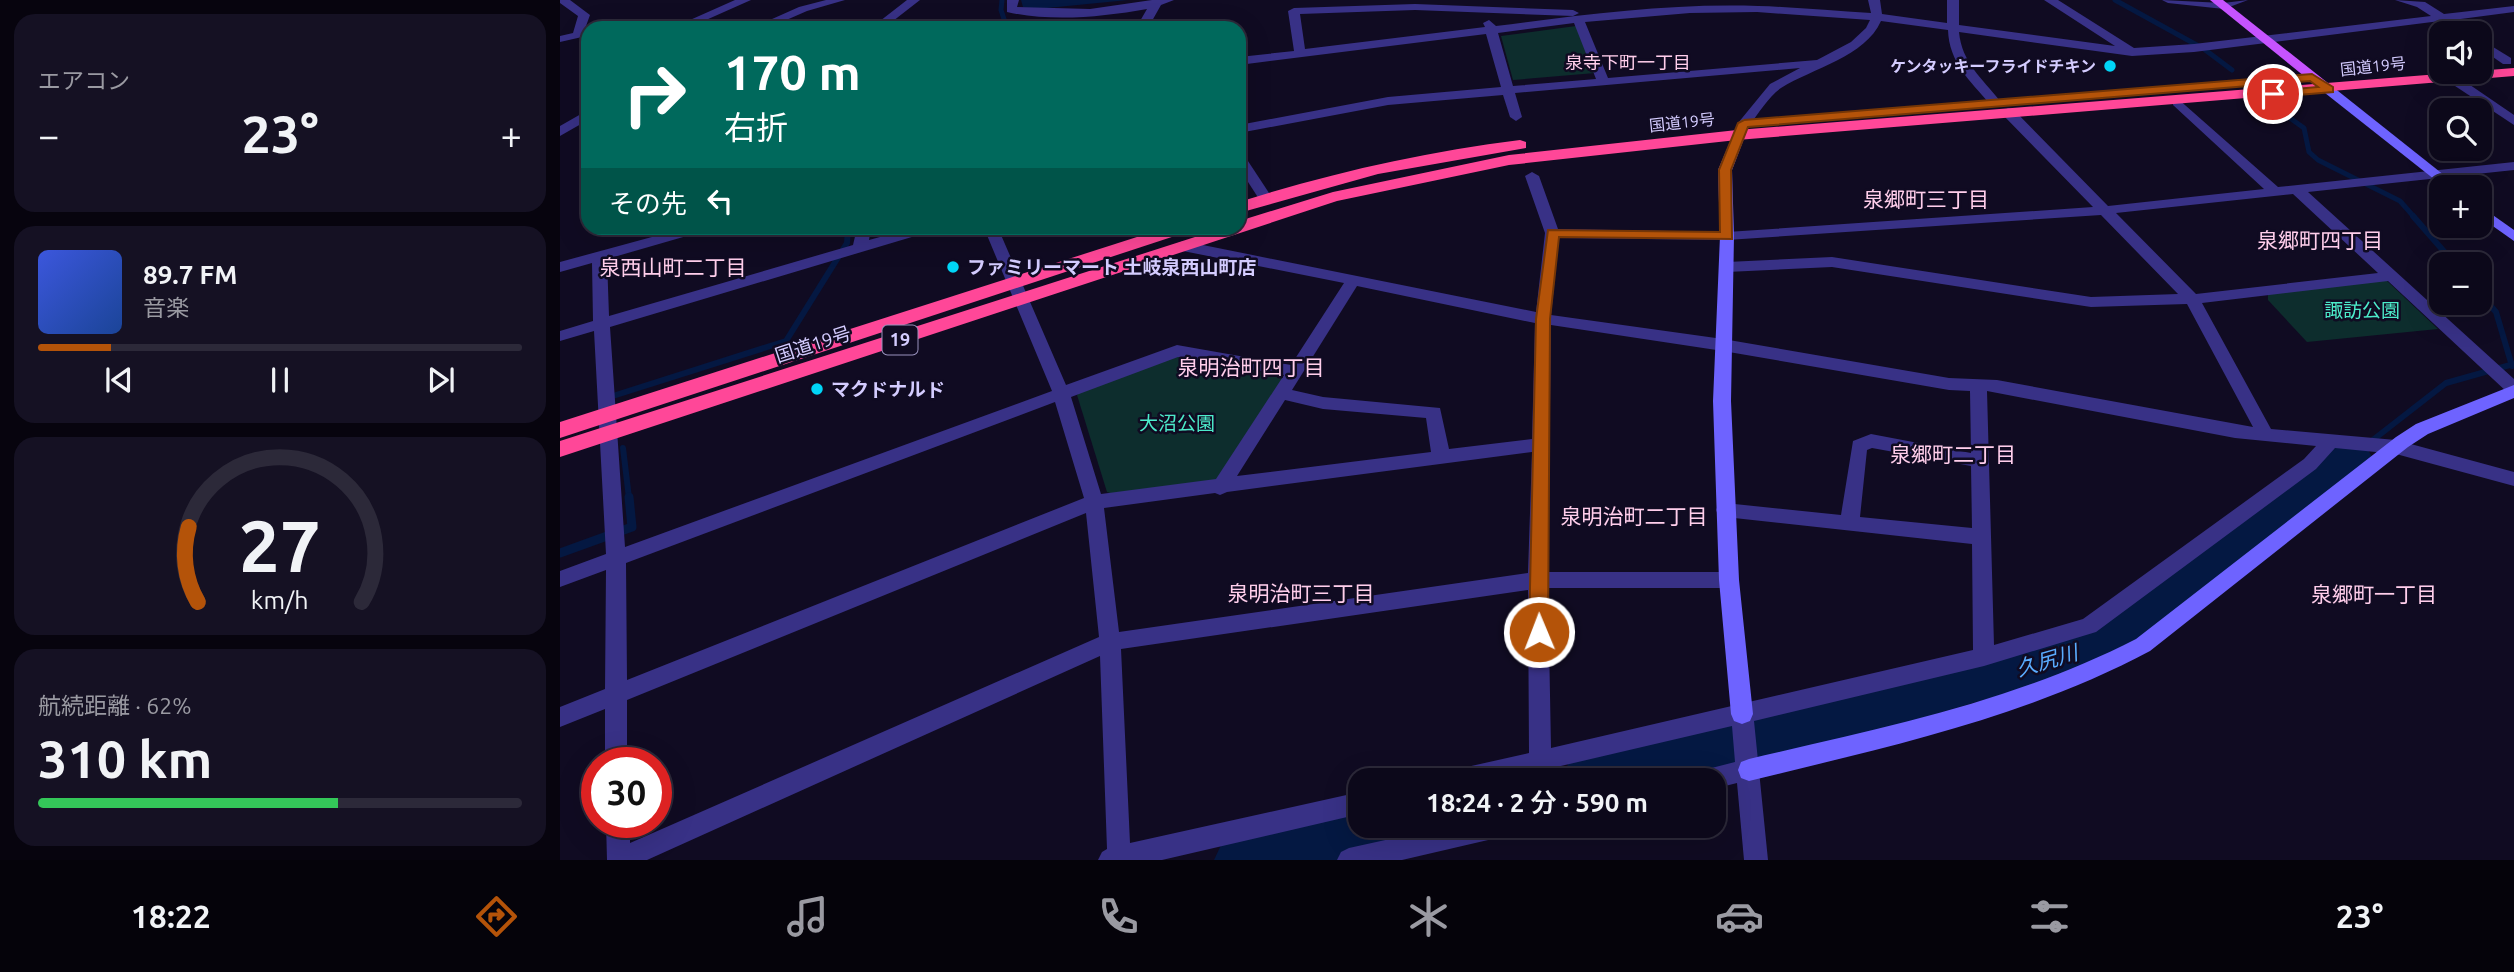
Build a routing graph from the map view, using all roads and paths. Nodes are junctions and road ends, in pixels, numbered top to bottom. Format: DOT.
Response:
graph roads {
  1 [pos="563,0"];
  2 [pos="745,0"];
  3 [pos="839,0"];
  4 [pos="914,0"];
  5 [pos="1013,0"];
  6 [pos="1536,0"];
  7 [pos="1874,0"];
  8 [pos="1952,0"];
  9 [pos="2050,0"];
  10 [pos="2168,0"];
  11 [pos="2242,0"];
  12 [pos="2401,0"];
  13 [pos="1161,1"];
  14 [pos="1619,1"];
  15 [pos="2220,3"];
  16 [pos="1486,9"];
  17 [pos="2514,9"];
  18 [pos="1618,16"];
  19 [pos="1581,17"];
  20 [pos="1877,17"];
  21 [pos="2443,18"];
  22 [pos="584,21"];
  23 [pos="695,21"];
  24 [pos="775,21"];
  25 [pos="886,21"];
  26 [pos="1147,21"];
  27 [pos="2448,21"];
  28 [pos="1952,29"];
  29 [pos="1492,32"];
  30 [pos="581,34"];
  31 [pos="560,39"];
  32 [pos="2263,40"];
  33 [pos="2492,51"];
  34 [pos="2132,52"];
  35 [pos="1300,54"];
  36 [pos="1246,60"];
  37 [pos="1818,63"];
  38 [pos="2492,63"];
  39 [pos="2512,64"];
  40 [pos="2492,66"];
  41 [pos="2429,73"];
  42 [pos="2429,75"];
  43 [pos="2312,77"];
  44 [pos="1603,81"];
  45 [pos="2463,84"];
  46 [pos="1507,89"];
  47 [pos="2329,90"];
  48 [pos="1994,101"];
  49 [pos="2177,102"];
  50 [pos="2008,112"];
  51 [pos="1516,117"];
  52 [pos="581,118"];
  53 [pos="2514,121"];
  54 [pos="1246,128"];
  55 [pos="1740,129"];
  56 [pos="560,132"];
  57 [pos="2514,166"];
  58 [pos="1246,169"];
  59 [pos="2436,174"];
  60 [pos="1532,176"];
  61 [pos="2295,188"];
  62 [pos="2273,190"];
  63 [pos="1266,199"];
  64 [pos="1246,206"];
  65 [pos="2106,210"];
  66 [pos="2492,220"];
  67 [pos="1246,226"];
  68 [pos="1552,233"];
  69 [pos="675,235"];
  70 [pos="863,235"];
  71 [pos="904,235"];
  72 [pos="994,235"];
  73 [pos="1727,236"];
  74 [pos="1182,237"];
  75 [pos="2514,237"];
  76 [pos="860,248"];
  77 [pos="599,257"];
  78 [pos="560,267"];
  79 [pos="1727,267"];
  80 [pos="2392,276"];
  81 [pos="1353,281"];
  82 [pos="1018,292"];
  83 [pos="2192,299"];
  84 [pos="1543,319"];
  85 [pos="601,323"];
  86 [pos="560,336"];
  87 [pos="1723,345"];
  88 [pos="1295,371"];
  89 [pos="1978,386"];
  90 [pos="2514,390"];
  91 [pos="1061,393"];
  92 [pos="1281,393"];
  93 [pos="607,424"];
  94 [pos="560,430"];
  95 [pos="2265,435"];
  96 [pos="2331,441"];
  97 [pos="1541,444"];
  98 [pos="2396,447"];
  99 [pos="560,449"];
  100 [pos="1441,458"];
  101 [pos="1980,461"];
  102 [pos="2514,480"];
  103 [pos="1220,488"];
  104 [pos="1094,502"];
  105 [pos="1725,510"];
  106 [pos="1850,522"];
  107 [pos="1982,537"];
  108 [pos="615,558"];
  109 [pos="560,579"];
  110 [pos="1538,580"];
  111 [pos="1729,580"];
  112 [pos="1110,642"];
  113 [pos="1984,657"];
  114 [pos="614,695"];
  115 [pos="560,717"];
  116 [pos="1744,721"];
  117 [pos="616,747"];
  118 [pos="1540,762"];
  119 [pos="1748,763"];
  120 [pos="1513,768"];
  121 [pos="1726,772"];
  122 [pos="1348,806"];
  123 [pos="619,838"];
  124 [pos="1447,838"];
  125 [pos="1114,859"];
  126 [pos="620,860"];
  127 [pos="1349,860"];
  128 [pos="1756,860"];
  1 -- 22 [label="street"];
  2 -- 23 [label="street"];
  3 -- 24 [label="street"];
  4 -- 25 [label="street"];
  5 -- 13 [label="street"];
  6 -- 19 [label="street"];
  7 -- 20 [label="street"];
  8 -- 28 [label="street"];
  9 -- 34 [label="street"];
  10 -- 15 [label="street"];
  11 -- 15 [label="street"];
  12 -- 21 [label="street"];
  13 -- 26 [label="street"];
  14 -- 18 [label="street"];
  15 -- 32 [label="main road"];
  16 -- 19 [label="street"];
  16 -- 29 [label="street"];
  16 -- 35 [label="street"];
  17 -- 21 [label="street"];
  18 -- 19 [label="street"];
  18 -- 20 [label="street"];
  19 -- 29 [label="street"];
  19 -- 44 [label="street"];
  20 -- 28 [label="street"];
  20 -- 37 [label="street"];
  21 -- 27 [label="street"];
  21 -- 32 [label="street"];
  28 -- 34 [label="street"];
  28 -- 48 [label="street"];
  29 -- 35 [label="street"];
  29 -- 46 [label="street"];
  30 -- 31 [label="street"];
  32 -- 34 [label="street"];
  32 -- 43 [label="main road"];
  33 -- 39 [label="street"];
  35 -- 36 [label="street"];
  37 -- 44 [label="street"];
  37 -- 55 [label="street"];
  38 -- 39 [label="highway"];
  39 -- 40 [label="highway, 国道19号 / 19"];
  41 -- 43 [label="highway, 国道19号 / 19"];
  42 -- 47 [label="highway, 国道19号 / 19"];
  43 -- 47 [label="main road"];
  43 -- 48 [label="highway, 国道19号 / 19"];
  44 -- 46 [label="street"];
  45 -- 53 [label="street"];
  46 -- 51 [label="street"];
  46 -- 54 [label="street"];
  47 -- 49 [label="highway, 国道19号 / 19"];
  47 -- 59 [label="street"];
  48 -- 55 [label="highway, 国道19号 / 19"];
  49 -- 50 [label="highway, 国道19号 / 19"];
  49 -- 62 [label="street"];
  50 -- 55 [label="highway, 国道19号 / 19"];
  50 -- 65 [label="street"];
  52 -- 56 [label="street"];
  55 -- 63 [label="highway, 国道19号 / 19"];
  55 -- 67 [label="highway, 国道19号 / 19"];
  55 -- 73 [label="street"];
  57 -- 59 [label="street"];
  58 -- 63 [label="street"];
  59 -- 61 [label="street"];
  60 -- 68 [label="street"];
  61 -- 62 [label="street"];
  61 -- 80 [label="street"];
  62 -- 65 [label="street"];
  63 -- 64 [label="highway, 国道19号 / 19"];
  65 -- 73 [label="street"];
  65 -- 83 [label="street"];
  66 -- 75 [label="street"];
  68 -- 73 [label="street"];
  68 -- 84 [label="street"];
  69 -- 77 [label="street"];
  70 -- 76 [label="street"];
  71 -- 76 [label="street"];
  72 -- 82 [label="street"];
  73 -- 79 [label="street"];
  74 -- 81 [label="street"];
  74 -- 82 [label="highway, 国道19号 / 19"];
  76 -- 85 [label="street"];
  77 -- 78 [label="street"];
  77 -- 85 [label="street"];
  79 -- 83 [label="street"];
  79 -- 87 [label="street"];
  80 -- 83 [label="street"];
  80 -- 90 [label="street"];
  81 -- 84 [label="street"];
  81 -- 88 [label="street"];
  82 -- 91 [label="street"];
  82 -- 93 [label="highway, 国道19号 / 19"];
  83 -- 95 [label="street"];
  84 -- 87 [label="street"];
  84 -- 97 [label="street"];
  85 -- 86 [label="street"];
  85 -- 93 [label="street"];
  87 -- 89 [label="street"];
  87 -- 105 [label="street"];
  88 -- 91 [label="street"];
  88 -- 92 [label="street"];
  89 -- 95 [label="street"];
  89 -- 101 [label="street"];
  90 -- 98 [label="street"];
  91 -- 104 [label="street"];
  91 -- 108 [label="street"];
  92 -- 100 [label="street"];
  92 -- 103 [label="street"];
  93 -- 94 [label="highway, 国道19号 / 19"];
  93 -- 99 [label="highway, 国道19号 / 19"];
  93 -- 108 [label="street"];
  95 -- 96 [label="street"];
  96 -- 98 [label="street"];
  96 -- 113 [label="street"];
  97 -- 100 [label="street"];
  97 -- 110 [label="street"];
  98 -- 102 [label="street"];
  98 -- 119 [label="street"];
  100 -- 103 [label="street"];
  101 -- 106 [label="street"];
  101 -- 107 [label="street"];
  103 -- 104 [label="street"];
  104 -- 112 [label="street"];
  104 -- 114 [label="street"];
  105 -- 106 [label="street"];
  105 -- 111 [label="street"];
  106 -- 107 [label="street"];
  107 -- 113 [label="street"];
  108 -- 109 [label="street"];
  108 -- 114 [label="street"];
  110 -- 111 [label="street"];
  110 -- 112 [label="street"];
  110 -- 118 [label="street"];
  111 -- 116 [label="street"];
  112 -- 125 [label="street"];
  112 -- 126 [label="street"];
  113 -- 116 [label="street"];
  114 -- 115 [label="street"];
  114 -- 117 [label="street"];
  116 -- 118 [label="street"];
  116 -- 119 [label="street"];
  118 -- 120 [label="street"];
  119 -- 121 [label="street"];
  119 -- 128 [label="street"];
  122 -- 125 [label="street"];
  123 -- 126 [label="street"];
  124 -- 127 [label="street"];
}
